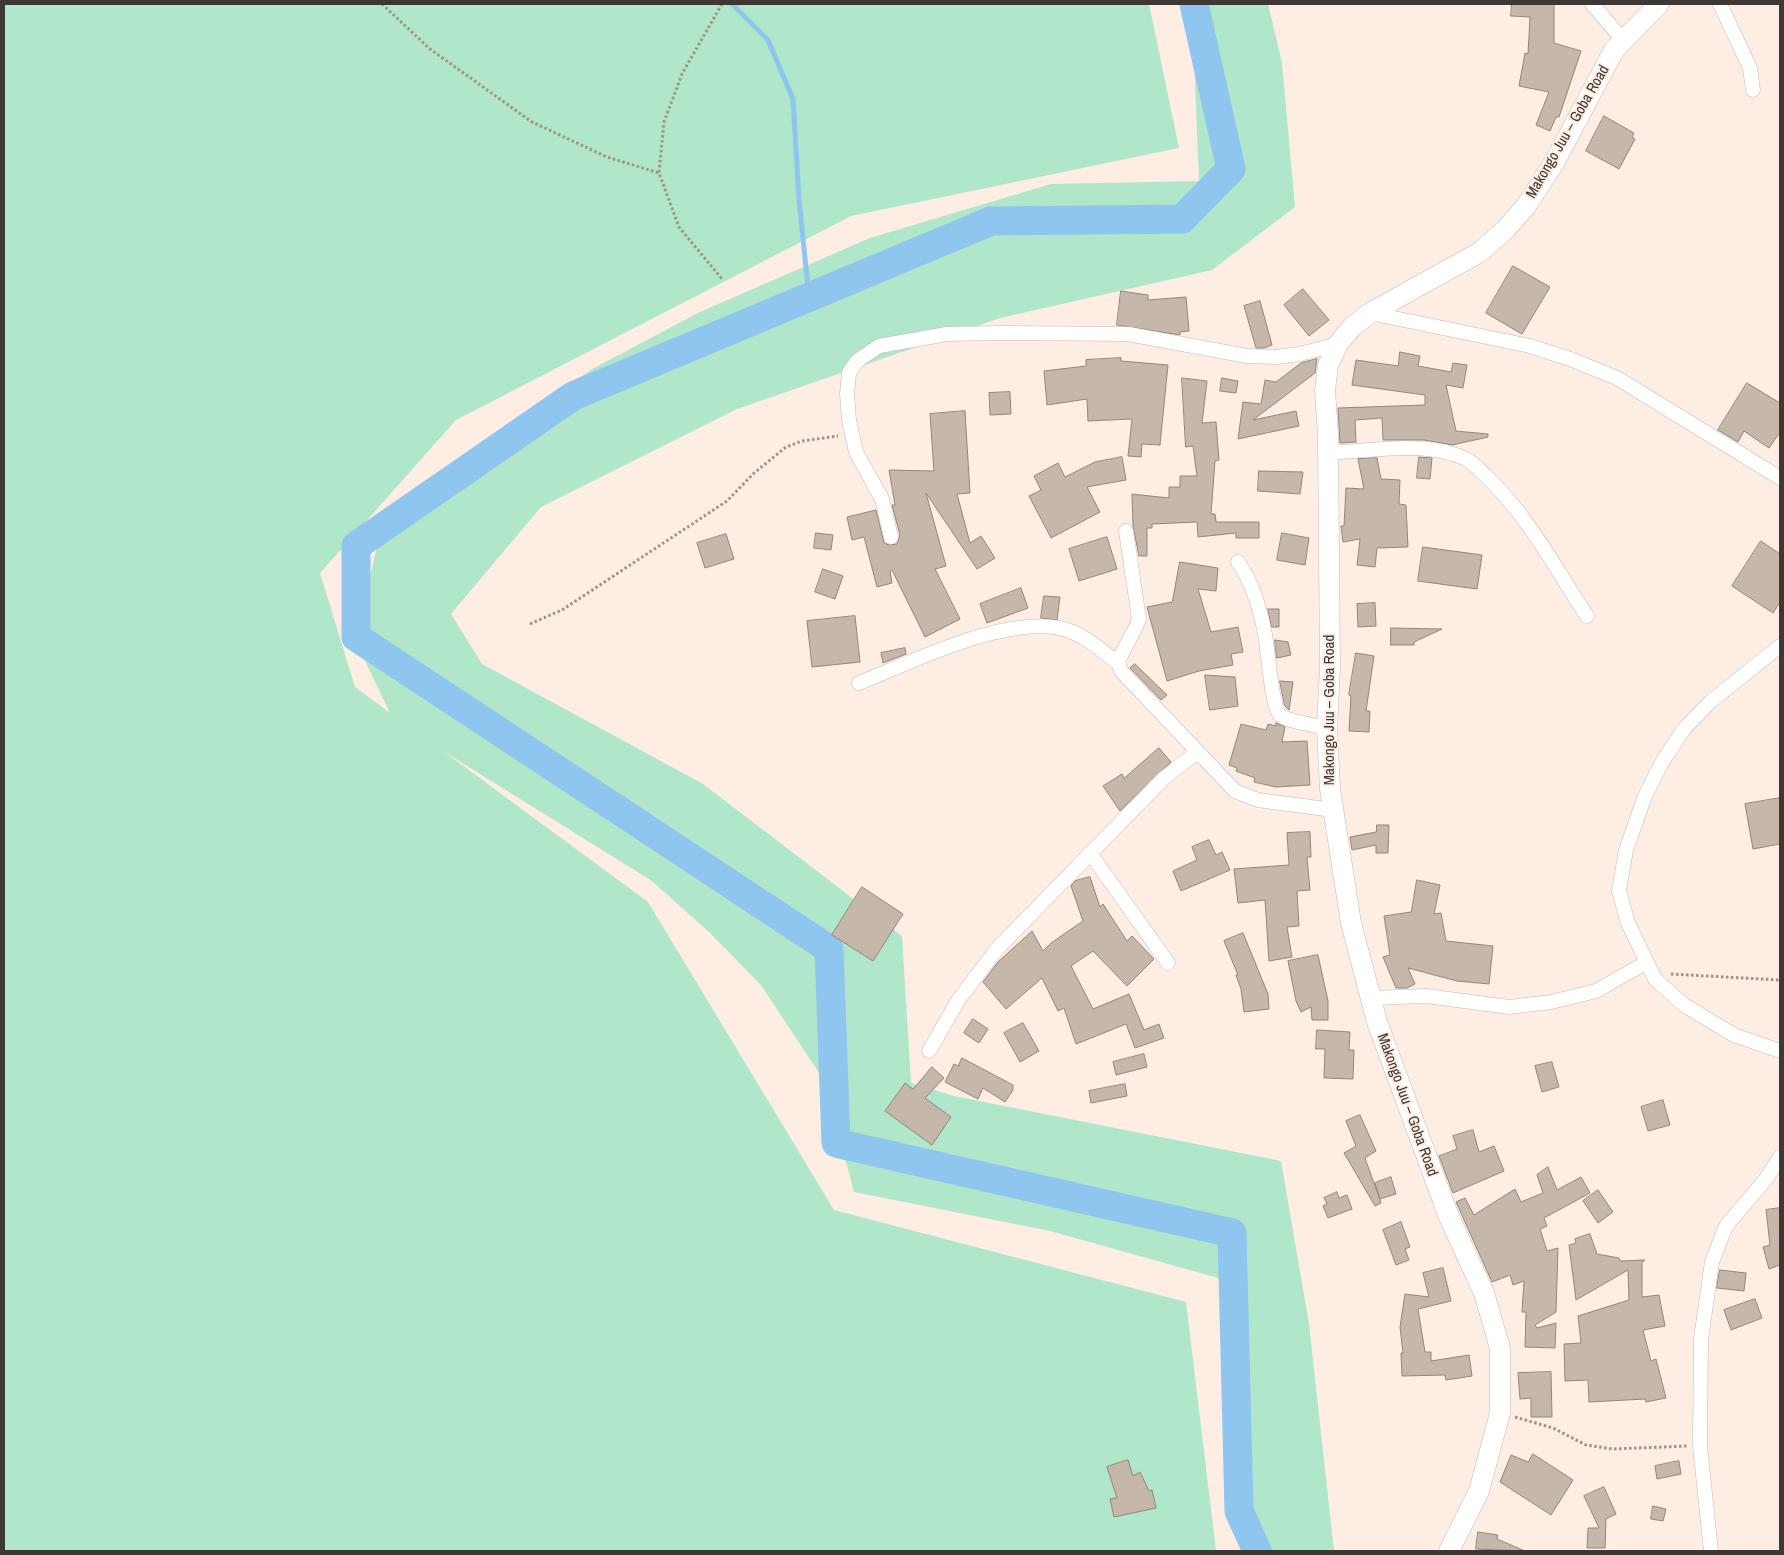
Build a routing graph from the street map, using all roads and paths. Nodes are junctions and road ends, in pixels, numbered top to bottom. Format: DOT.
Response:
graph roads {
  1 [pos="382,4"];
  2 [pos="722,4"];
  3 [pos="1592,4"];
  4 [pos="1659,4"];
  5 [pos="1720,4"];
  6 [pos="1623,40"];
  7 [pos="1753,90"];
  8 [pos="659,174"];
  9 [pos="722,279"];
  10 [pos="1370,313"];
  11 [pos="1338,344"];
  12 [pos="851,435"];
  13 [pos="1328,453"];
  14 [pos="1780,478"];
  15 [pos="1126,531"];
  16 [pos="890,537"];
  17 [pos="1238,562"];
  18 [pos="1587,616"];
  19 [pos="530,624"];
  20 [pos="1780,646"];
  21 [pos="1118,663"];
  22 [pos="859,683"];
  23 [pos="1328,728"];
  24 [pos="1197,752"];
  25 [pos="1333,810"];
  26 [pos="1090,853"];
  27 [pos="1168,963"];
  28 [pos="1649,967"];
  29 [pos="1780,980"];
  30 [pos="1371,998"];
  31 [pos="929,1051"];
  32 [pos="1780,1051"];
  33 [pos="1780,1158"];
  34 [pos="1500,1413"];
  35 [pos="1700,1446"];
  36 [pos="1449,1551"];
  37 [pos="1711,1551"];
  1 -- 8 [label="path"];
  2 -- 8 [label="path"];
  3 -- 6 [label="street"];
  4 -- 6 [label="street, Makongo Juu – Goba Road"];
  5 -- 7 [label="street"];
  6 -- 10 [label="street, Makongo Juu – Goba Road"];
  8 -- 9 [label="path"];
  10 -- 11 [label="street, Makongo Juu – Goba Road"];
  10 -- 14 [label="street"];
  11 -- 12 [label="street"];
  11 -- 13 [label="street, Makongo Juu – Goba Road"];
  12 -- 16 [label="street"];
  12 -- 19 [label="path"];
  13 -- 18 [label="street"];
  13 -- 23 [label="street, Makongo Juu – Goba Road"];
  15 -- 21 [label="street"];
  17 -- 23 [label="street"];
  20 -- 28 [label="street"];
  21 -- 22 [label="street"];
  21 -- 24 [label="street"];
  23 -- 25 [label="street, Makongo Juu – Goba Road"];
  24 -- 25 [label="street"];
  24 -- 26 [label="street"];
  25 -- 30 [label="street, Makongo Juu – Goba Road"];
  26 -- 27 [label="street"];
  26 -- 31 [label="street"];
  28 -- 29 [label="path"];
  28 -- 30 [label="street"];
  28 -- 32 [label="street"];
  30 -- 34 [label="street, Makongo Juu – Goba Road"];
  33 -- 35 [label="street"];
  34 -- 35 [label="path"];
  34 -- 36 [label="street, Makongo Juu – Goba Road"];
  35 -- 37 [label="street"];
}
